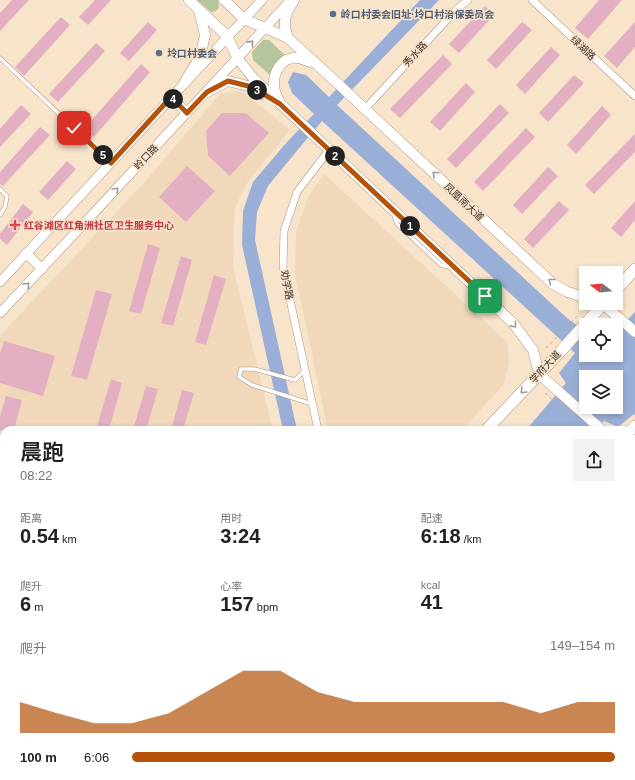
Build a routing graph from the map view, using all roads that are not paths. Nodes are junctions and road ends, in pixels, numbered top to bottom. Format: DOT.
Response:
graph roads {
  1 [pos="189,0"];
  2 [pos="224,0"];
  3 [pos="262,0"];
  4 [pos="292,0"];
  5 [pos="468,0"];
  6 [pos="532,0"];
  7 [pos="199,10"];
  8 [pos="244,19"];
  9 [pos="265,28"];
  10 [pos="227,36"];
  11 [pos="288,38"];
  12 [pos="0,58"];
  13 [pos="238,58"];
  14 [pos="316,64"];
  15 [pos="184,83"];
  16 [pos="207,92"];
  17 [pos="635,96"];
  18 [pos="171,97"];
  19 [pos="280,104"];
  20 [pos="365,110"];
  21 [pos="187,113"];
  22 [pos="329,150"];
  23 [pos="111,163"];
  24 [pos="0,189"];
  25 [pos="0,215"];
  26 [pos="26,254"];
  27 [pos="42,269"];
  28 [pos="635,270"];
  29 [pos="1,278"];
  30 [pos="623,283"];
  31 [pos="579,296"];
  32 [pos="596,310"];
  33 [pos="610,310"];
  34 [pos="0,313"];
  35 [pos="635,332"];
  36 [pos="305,370"];
  37 [pos="539,374"];
  38 [pos="310,403"];
  39 [pos="317,426"];
  40 [pos="490,426"];
  41 [pos="598,426"];
  1 -- 7 [label="main road"];
  2 -- 8 [label="main road"];
  3 -- 8 [label="street"];
  4 -- 9 [label="street, 岭口路"];
  4 -- 11 [label="main road"];
  5 -- 20 [label="street, 秀水路"];
  6 -- 17 [label="street, 绿湖路"];
  7 -- 10 [label="main road"];
  7 -- 15 [label="main road"];
  8 -- 9 [label="main road"];
  8 -- 10 [label="street"];
  9 -- 11 [label="main road"];
  13 -- 9 [label="street, 岭口路, one-way"];
  10 -- 13 [label="main road"];
  10 -- 15 [label="street"];
  11 -- 14 [label="main road"];
  12 -- 23 [label="lane"];
  13 -- 16 [label="street, 岭口路"];
  13 -- 19 [label="main road"];
  14 -- 19 [label="main road"];
  14 -- 20 [label="main road, 凤凰南大道"];
  15 -- 18 [label="street"];
  16 -- 19 [label="main road"];
  16 -- 21 [label="street, 岭口路"];
  18 -- 21 [label="street"];
  18 -- 23 [label="street"];
  19 -- 22 [label="main road"];
  31 -- 20 [label="main road, 凤凰南大道, one-way"];
  27 -- 21 [label="street, 岭口路, one-way"];
  22 -- 36 [label="street, 劝学路"];
  22 -- 37 [label="main road, one-way"];
  23 -- 26 [label="street"];
  24 -- 25 [label="lane"];
  26 -- 27 [label="street"];
  26 -- 29 [label="street"];
  34 -- 27 [label="street, 岭口路, one-way"];
  28 -- 30 [label="main road"];
  32 -- 37 [label="main road, 学府大道"];
  33 -- 35 [label="main road"];
  36 -- 38 [label="street, 劝学路"];
  36 -- 38 [label="lane"];
  37 -- 40 [label="main road, 学府大道, one-way"];
  37 -- 41 [label="main road"];
  38 -- 39 [label="street, 劝学路"];
}
